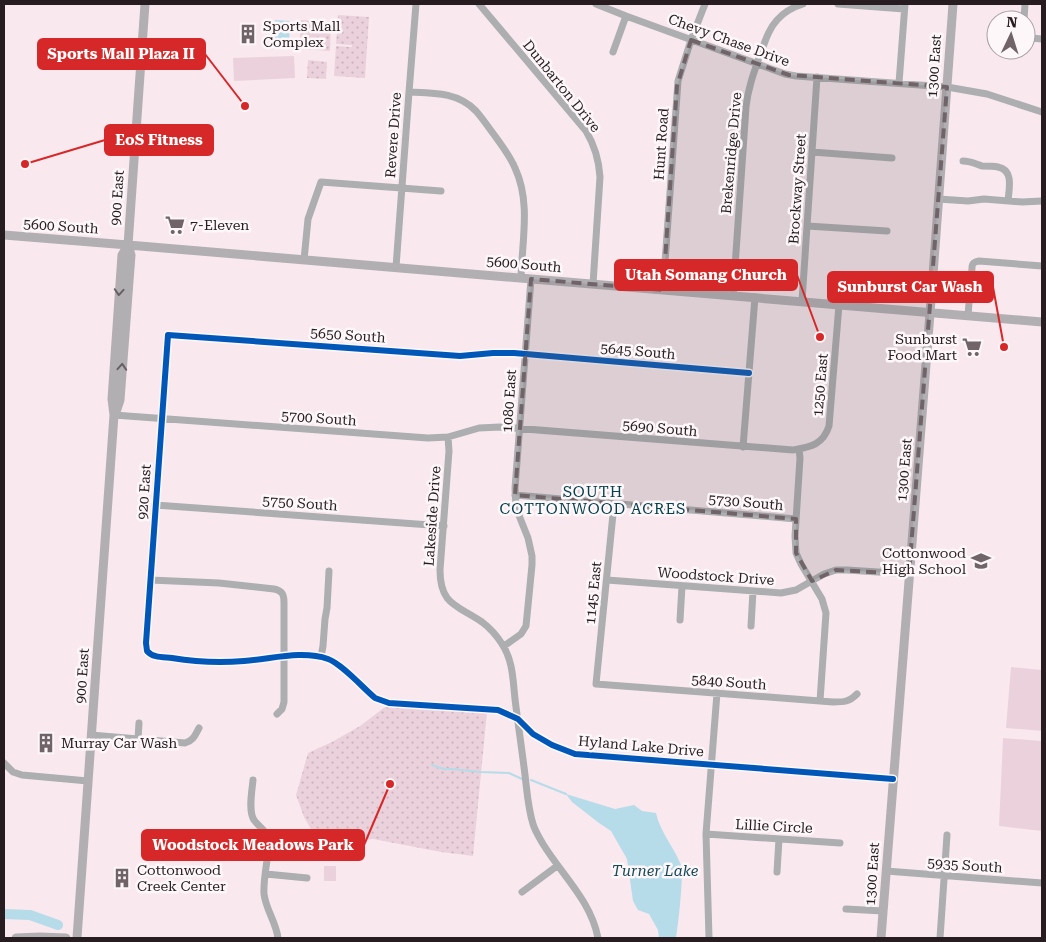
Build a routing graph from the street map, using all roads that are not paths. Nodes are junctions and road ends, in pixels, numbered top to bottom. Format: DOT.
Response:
graph roads {
  1 [pos="145,4"];
  2 [pos="416,4"];
  3 [pos="479,4"];
  4 [pos="596,4"];
  5 [pos="705,4"];
  6 [pos="803,4"];
  7 [pos="838,4"];
  8 [pos="953,4"];
  9 [pos="905,6"];
  10 [pos="626,16"];
  11 [pos="691,40"];
  12 [pos="613,52"];
  13 [pos="757,64"];
  14 [pos="817,77"];
  15 [pos="899,83"];
  16 [pos="947,87"];
  17 [pos="408,92"];
  18 [pos="1042,112"];
  19 [pos="812,152"];
  20 [pos="892,158"];
  21 [pos="963,161"];
  22 [pos="402,188"];
  23 [pos="441,191"];
  24 [pos="938,199"];
  25 [pos="1008,201"];
  26 [pos="1042,201"];
  27 [pos="807,226"];
  28 [pos="886,231"];
  29 [pos="4,235"];
  30 [pos="128,245"];
  31 [pos="304,260"];
  32 [pos="1042,266"];
  33 [pos="396,267"];
  34 [pos="520,278"];
  35 [pos="531,279"];
  36 [pos="593,284"];
  37 [pos="663,290"];
  38 [pos="732,296"];
  39 [pos="754,297"];
  40 [pos="802,302"];
  41 [pos="839,305"];
  42 [pos="930,312"];
  43 [pos="968,315"];
  44 [pos="1042,322"];
  45 [pos="168,335"];
  46 [pos="525,354"];
  47 [pos="749,373"];
  48 [pos="114,415"];
  49 [pos="162,418"];
  50 [pos="520,428"];
  51 [pos="448,437"];
  52 [pos="743,447"];
  53 [pos="799,449"];
  54 [pos="515,496"];
  55 [pos="614,504"];
  56 [pos="155,505"];
  57 [pos="796,519"];
  58 [pos="444,526"];
  59 [pos="329,571"];
  60 [pos="909,574"];
  61 [pos="150,580"];
  62 [pos="607,580"];
  63 [pos="812,581"];
  64 [pos="682,586"];
  65 [pos="753,592"];
  66 [pos="680,620"];
  67 [pos="751,626"];
  68 [pos="504,646"];
  69 [pos="147,651"];
  70 [pos="284,656"];
  71 [pos="321,657"];
  72 [pos="596,684"];
  73 [pos="717,693"];
  74 [pos="857,694"];
  75 [pos="820,701"];
  76 [pos="278,714"];
  77 [pos="518,719"];
  78 [pos="139,723"];
  79 [pos="199,728"];
  80 [pos="91,735"];
  81 [pos="138,739"];
  82 [pos="4,763"];
  83 [pos="712,765"];
  84 [pos="893,779"];
  85 [pos="253,780"];
  86 [pos="88,781"];
  87 [pos="706,834"];
  88 [pos="947,835"];
  89 [pos="779,839"];
  90 [pos="840,843"];
  91 [pos="557,866"];
  92 [pos="886,871"];
  93 [pos="777,872"];
  94 [pos="266,874"];
  95 [pos="944,876"];
  96 [pos="307,878"];
  97 [pos="1042,883"];
  98 [pos="522,892"];
  99 [pos="846,909"];
  100 [pos="883,911"];
  101 [pos="16,938"];
  102 [pos="66,938"];
  103 [pos="77,938"];
  104 [pos="278,938"];
  105 [pos="598,938"];
  106 [pos="709,938"];
  107 [pos="881,938"];
  108 [pos="940,938"];
  1 -- 30 [label="main road, 900 East"];
  2 -- 17 [label="street, Revere Drive"];
  3 -- 36 [label="street, Dunbarton Drive"];
  4 -- 10 [label="street, Chevy Chase Drive"];
  5 -- 11 [label="street, Hunt Road"];
  6 -- 13 [label="street, Brekenridge Drive"];
  7 -- 9 [label="street"];
  8 -- 16 [label="main road, 1300 East"];
  9 -- 15 [label="street"];
  10 -- 11 [label="street, Chevy Chase Drive"];
  10 -- 12 [label="street"];
  11 -- 13 [label="street, Chevy Chase Drive"];
  11 -- 37 [label="street, Hunt Road"];
  13 -- 14 [label="street, Chevy Chase Drive"];
  13 -- 38 [label="street, Brekenridge Drive"];
  14 -- 15 [label="street, Chevy Chase Drive"];
  14 -- 19 [label="street, Brockway Street"];
  15 -- 16 [label="street, Chevy Chase Drive"];
  16 -- 18 [label="street, Chevy Chase Drive"];
  16 -- 24 [label="main road, 1300 East"];
  17 -- 22 [label="street, Revere Drive"];
  17 -- 34 [label="street"];
  19 -- 20 [label="street"];
  19 -- 27 [label="street, Brockway Street"];
  21 -- 25 [label="street"];
  22 -- 23 [label="street"];
  22 -- 31 [label="street"];
  22 -- 33 [label="street, Revere Drive"];
  24 -- 25 [label="street"];
  24 -- 42 [label="main road, 1300 East"];
  25 -- 26 [label="street"];
  27 -- 28 [label="street"];
  27 -- 40 [label="street, Brockway Street"];
  29 -- 30 [label="main road, 5600 South"];
  30 -- 31 [label="main road, 5600 South"];
  30 -- 48 [label="main road, 900 East"];
  31 -- 33 [label="main road, 5600 South"];
  32 -- 43 [label="street"];
  33 -- 34 [label="main road, 5600 South"];
  34 -- 35 [label="main road, 5600 South"];
  35 -- 36 [label="main road, 5600 South"];
  35 -- 46 [label="street, 1080 East"];
  36 -- 37 [label="main road, 5600 South"];
  37 -- 38 [label="main road, 5600 South"];
  38 -- 39 [label="main road, 5600 South"];
  39 -- 40 [label="main road, 5600 South"];
  39 -- 47 [label="street"];
  40 -- 41 [label="main road, 5600 South"];
  41 -- 42 [label="main road, 5600 South"];
  41 -- 53 [label="street, 1250 East"];
  42 -- 43 [label="main road, 5600 South"];
  42 -- 60 [label="main road, 1300 East"];
  43 -- 44 [label="main road, 5600 South"];
  45 -- 46 [label="street, 5650 South"];
  45 -- 49 [label="street, 920 East"];
  46 -- 47 [label="street, 5645 South"];
  46 -- 50 [label="street, 1080 East"];
  47 -- 52 [label="street"];
  48 -- 49 [label="street, 5700 South"];
  48 -- 80 [label="main road, 900 East"];
  49 -- 51 [label="street, 5700 South"];
  49 -- 56 [label="street, 920 East"];
  50 -- 51 [label="street, 5700 South"];
  50 -- 52 [label="street, 5690 South"];
  50 -- 54 [label="street, 1080 East"];
  51 -- 58 [label="street, Lakeside Drive"];
  52 -- 53 [label="street, 5690 South"];
  53 -- 57 [label="street"];
  54 -- 55 [label="street, 5730 South"];
  54 -- 68 [label="street, 1080 East"];
  55 -- 57 [label="street, 5730 South"];
  55 -- 62 [label="street, 1145 East"];
  56 -- 58 [label="street, 5750 South"];
  56 -- 61 [label="street, 920 East"];
  57 -- 63 [label="street"];
  58 -- 68 [label="street, Lakeside Drive"];
  59 -- 71 [label="street"];
  60 -- 63 [label="street, Woodstock Drive"];
  60 -- 84 [label="main road, 1300 East"];
  61 -- 69 [label="street, 920 East"];
  61 -- 70 [label="street"];
  62 -- 64 [label="street, Woodstock Drive"];
  62 -- 72 [label="street, 1145 East"];
  63 -- 65 [label="street, Woodstock Drive"];
  63 -- 75 [label="street"];
  64 -- 65 [label="street, Woodstock Drive"];
  64 -- 66 [label="street"];
  65 -- 67 [label="street"];
  68 -- 77 [label="street, Lakeside Drive"];
  69 -- 70 [label="street, Hyland Lake Drive"];
  70 -- 71 [label="street, Hyland Lake Drive"];
  70 -- 76 [label="street"];
  71 -- 77 [label="street, Hyland Lake Drive"];
  72 -- 73 [label="street, 5840 South"];
  73 -- 75 [label="street, 5840 South"];
  73 -- 83 [label="street"];
  74 -- 75 [label="street, 5840 South"];
  77 -- 83 [label="street, Hyland Lake Drive"];
  77 -- 91 [label="street, Lakeside Drive"];
  78 -- 81 [label="street"];
  79 -- 81 [label="street"];
  80 -- 81 [label="street"];
  80 -- 86 [label="main road, 900 East"];
  82 -- 86 [label="street"];
  83 -- 84 [label="street, Hyland Lake Drive"];
  83 -- 87 [label="street"];
  84 -- 92 [label="main road, 1300 East"];
  85 -- 94 [label="street"];
  86 -- 103 [label="main road, 900 East"];
  87 -- 89 [label="street, Lillie Circle"];
  87 -- 106 [label="street"];
  88 -- 95 [label="street"];
  89 -- 90 [label="street, Lillie Circle"];
  89 -- 93 [label="street"];
  91 -- 98 [label="street"];
  91 -- 105 [label="street, Lakeside Drive"];
  92 -- 95 [label="street, 5935 South"];
  92 -- 100 [label="main road, 1300 East"];
  94 -- 96 [label="street"];
  94 -- 104 [label="street"];
  95 -- 97 [label="street, 5935 South"];
  95 -- 108 [label="street"];
  99 -- 100 [label="street"];
  100 -- 107 [label="main road, 1300 East"];
  101 -- 102 [label="main road"];
}
